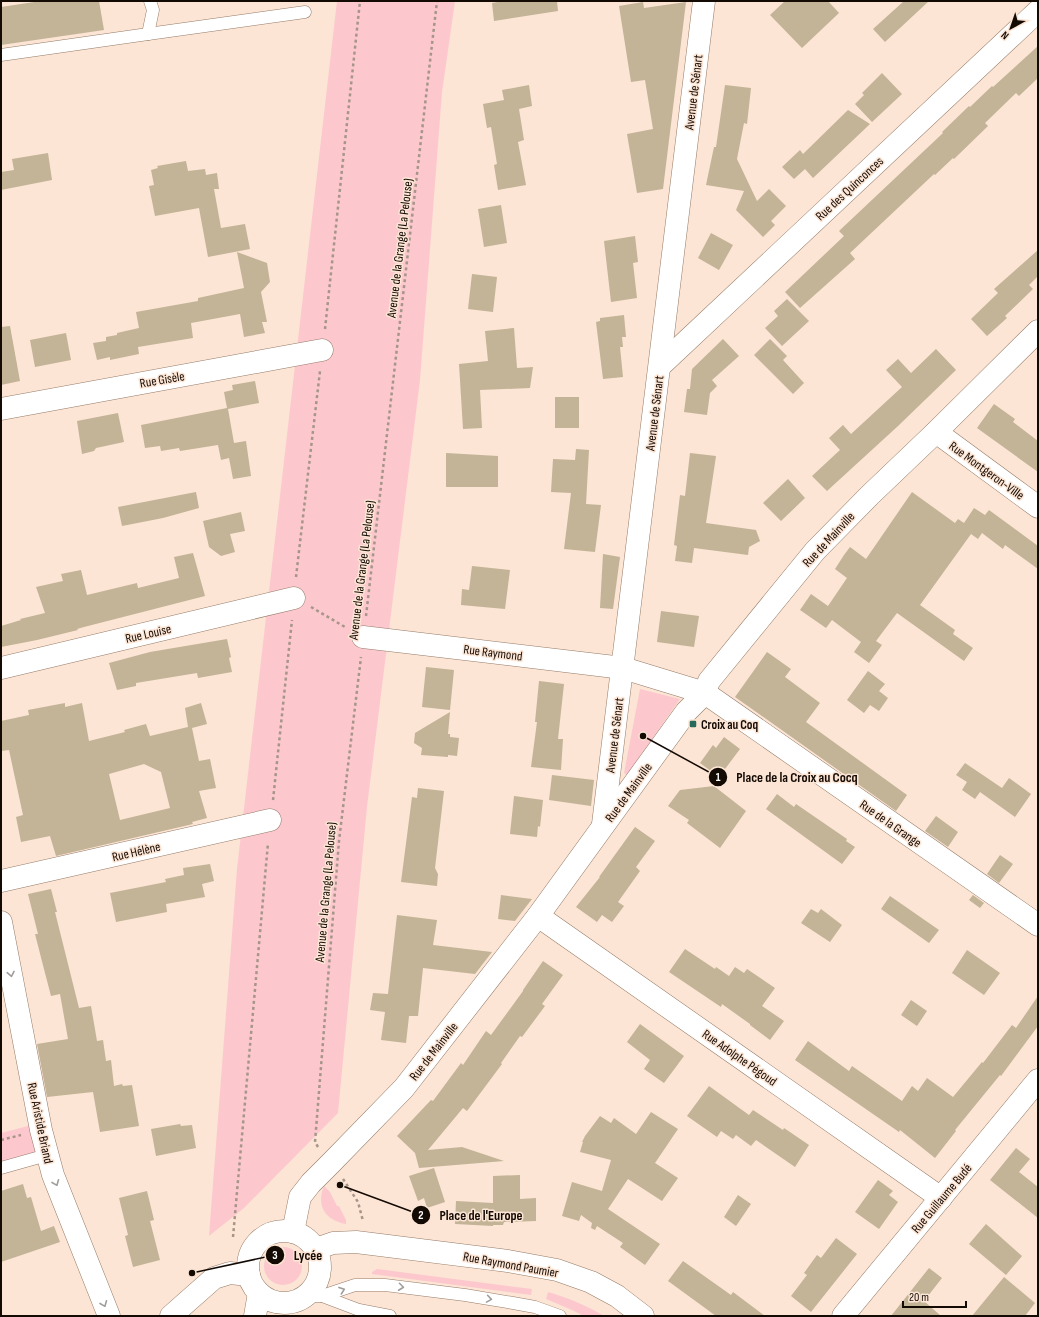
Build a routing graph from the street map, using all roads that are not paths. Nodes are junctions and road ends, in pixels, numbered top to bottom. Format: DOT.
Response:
graph roads {
  1 [pos="150,1"];
  2 [pos="704,1"];
  3 [pos="1038,11"];
  4 [pos="305,12"];
  5 [pos="148,34"];
  6 [pos="1,55"];
  7 [pos="1038,331"];
  8 [pos="322,350"];
  9 [pos="660,366"];
  10 [pos="1,409"];
  11 [pos="936,432"];
  12 [pos="1038,507"];
  13 [pos="294,598"];
  14 [pos="363,637"];
  15 [pos="1,668"];
  16 [pos="623,668"];
  17 [pos="705,693"];
  18 [pos="270,820"];
  19 [pos="603,826"];
  20 [pos="1,881"];
  21 [pos="538,916"];
  22 [pos="1,922"];
  23 [pos="1038,925"];
  24 [pos="1038,1080"];
  25 [pos="47,1155"];
  26 [pos="1,1168"];
  27 [pos="941,1198"];
  28 [pos="294,1232"];
  29 [pos="316,1249"];
  30 [pos="246,1280"];
  31 [pos="314,1296"];
  32 [pos="109,1316"];
  33 [pos="171,1316"];
  34 [pos="255,1316"];
  35 [pos="390,1316"];
  36 [pos="560,1316"];
  37 [pos="643,1316"];
  38 [pos="843,1316"];
  1 -- 5 [label="lane"];
  2 -- 9 [label="street, Avenue de Sénart"];
  3 -- 9 [label="street, Rue des Quinconces"];
  4 -- 5 [label="lane"];
  5 -- 6 [label="lane"];
  7 -- 11 [label="street, Rue de Mainville"];
  8 -- 10 [label="street, Rue Gisèle"];
  9 -- 16 [label="street, Avenue de Sénart"];
  11 -- 12 [label="street, Rue Montgeron-Ville"];
  11 -- 17 [label="street, Rue de Mainville"];
  13 -- 15 [label="street, Rue Louise"];
  14 -- 16 [label="street, Rue Raymond"];
  16 -- 17 [label="street, Rue Raymond"];
  16 -- 19 [label="street, Avenue de Sénart"];
  17 -- 19 [label="street, Rue de Mainville"];
  17 -- 23 [label="street, Rue de la Grange"];
  18 -- 20 [label="street, Rue Hélène"];
  19 -- 21 [label="street, Rue de Mainville"];
  21 -- 27 [label="street, Rue Adolphe Pégoud"];
  21 -- 28 [label="street, Rue de Mainville"];
  22 -- 25 [label="street, Rue Aristide Briand, one-way"];
  24 -- 27 [label="street, Rue Guillaume Budé"];
  25 -- 26 [label="lane"];
  25 -- 32 [label="street, Rue Aristide Briand, one-way"];
  27 -- 38 [label="street, Rue Guillaume Budé"];
  28 -- 29 [label="street"];
  28 -- 30 [label="street"];
  29 -- 31 [label="street"];
  29 -- 37 [label="street, Rue Raymond Paumier"];
  30 -- 31 [label="street"];
  30 -- 33 [label="street"];
  30 -- 34 [label="street"];
  31 -- 35 [label="lane"];
  31 -- 36 [label="lane, one-way"];
}
